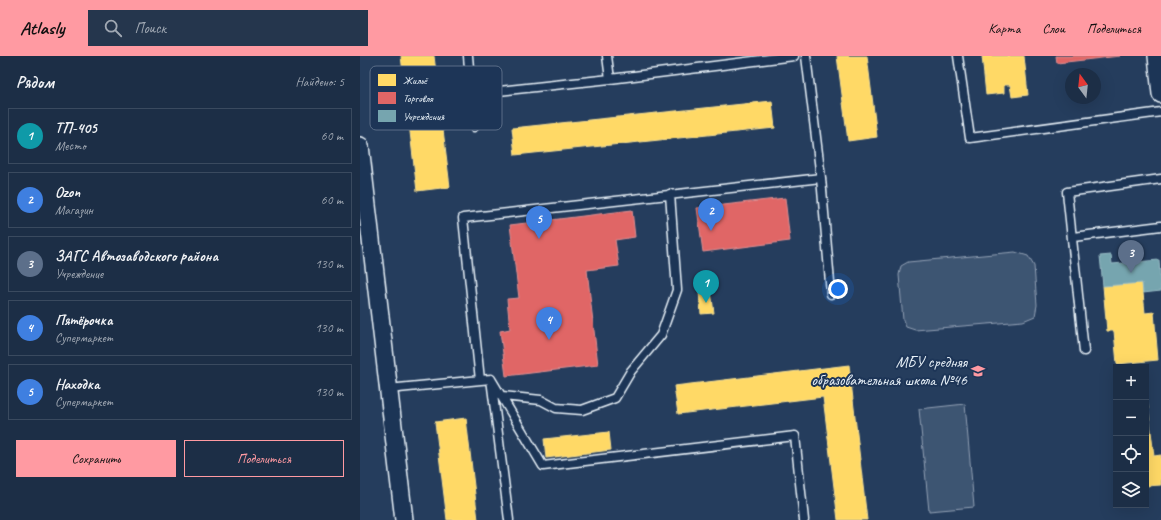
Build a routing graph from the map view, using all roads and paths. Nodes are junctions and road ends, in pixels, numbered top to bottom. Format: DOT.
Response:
graph roads {
  1 [pos="468,56"];
  2 [pos="607,56"];
  3 [pos="794,56"];
  4 [pos="806,56"];
  5 [pos="958,56"];
  6 [pos="1157,56"];
  7 [pos="469,66"];
  8 [pos="610,79"];
  9 [pos="502,91"];
  10 [pos="1161,94"];
  11 [pos="1161,112"];
  12 [pos="360,146"];
  13 [pos="821,178"];
  14 [pos="1161,179"];
  15 [pos="670,194"];
  16 [pos="1161,226"];
  17 [pos="1073,237"];
  18 [pos="831,294"];
  19 [pos="1084,351"];
  20 [pos="491,379"];
  21 [pos="480,380"];
  22 [pos="388,389"];
  23 [pos="502,396"];
  24 [pos="404,520"];
  25 [pos="509,520"];
  26 [pos="804,520"];
  1 -- 7 [label="lane"];
  2 -- 8 [label="lane"];
  3 -- 8 [label="lane"];
  4 -- 13 [label="lane"];
  5 -- 11 [label="lane"];
  6 -- 10 [label="street"];
  8 -- 9 [label="lane"];
  12 -- 22 [label="street"];
  13 -- 15 [label="lane"];
  13 -- 18 [label="lane"];
  14 -- 17 [label="lane"];
  15 -- 21 [label="lane"];
  15 -- 23 [label="lane"];
  16 -- 17 [label="lane"];
  17 -- 19 [label="lane"];
  20 -- 21 [label="lane"];
  20 -- 23 [label="lane"];
  20 -- 25 [label="lane"];
  21 -- 22 [label="lane"];
  22 -- 24 [label="street"];
  23 -- 26 [label="lane"];
}
